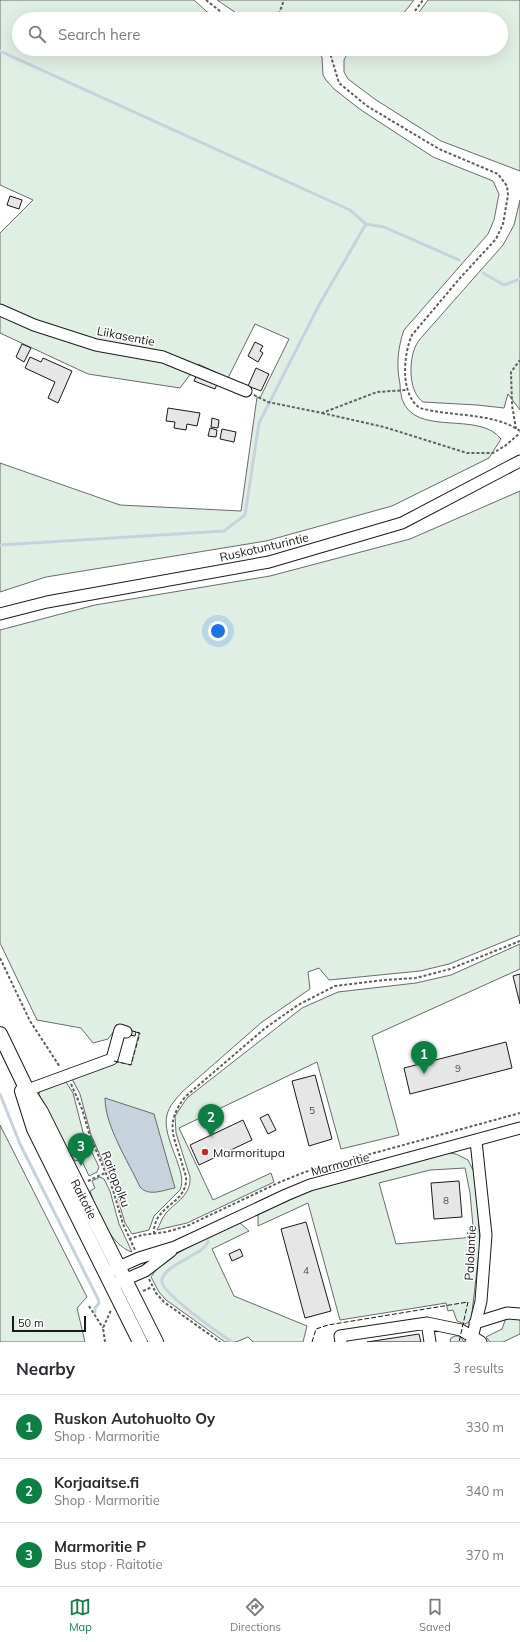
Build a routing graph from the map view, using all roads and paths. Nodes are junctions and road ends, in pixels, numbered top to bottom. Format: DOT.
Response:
graph roads {
  1 [pos="206,0"];
  2 [pos="284,0"];
  3 [pos="423,0"];
  4 [pos="221,12"];
  5 [pos="280,12"];
  6 [pos="414,12"];
  7 [pos="331,56"];
  8 [pos="0,310"];
  9 [pos="520,360"];
  10 [pos="246,390"];
  11 [pos="407,390"];
  12 [pos="322,413"];
  13 [pos="516,429"];
  14 [pos="520,432"];
  15 [pos="520,461"];
  16 [pos="0,614"];
  17 [pos="520,941"];
  18 [pos="0,958"];
  19 [pos="126,1032"];
  20 [pos="0,1034"];
  21 [pos="65,1075"];
  22 [pos="25,1091"];
  23 [pos="520,1128"];
  24 [pos="476,1141"];
  25 [pos="105,1173"];
  26 [pos="88,1181"];
  27 [pos="154,1234"];
  28 [pos="175,1247"];
  29 [pos="139,1258"];
  30 [pos="145,1271"];
  31 [pos="121,1273"];
  32 [pos="108,1279"];
  33 [pos="89,1306"];
  34 [pos="520,1314"];
  35 [pos="427,1323"];
  36 [pos="476,1323"];
  37 [pos="102,1328"];
  38 [pos="475,1340"];
  39 [pos="140,1342"];
  40 [pos="156,1342"];
  41 [pos="220,1342"];
  42 [pos="340,1342"];
  43 [pos="430,1342"];
  1 -- 4 [label="path"];
  2 -- 5 [label="path"];
  3 -- 6 [label="path"];
  7 -- 11 [label="path"];
  8 -- 10 [label="street, Liikasentie"];
  9 -- 13 [label="path"];
  10 -- 12 [label="path"];
  11 -- 12 [label="path"];
  11 -- 13 [label="path"];
  12 -- 14 [label="path"];
  13 -- 14 [label="path"];
  15 -- 16 [label="street, Ruskotunturintie"];
  17 -- 27 [label="path"];
  18 -- 21 [label="path, Raitopolku"];
  19 -- 21 [label="street"];
  20 -- 22 [label="main road, Raitotie"];
  21 -- 22 [label="street"];
  21 -- 25 [label="path, Raitopolku"];
  22 -- 31 [label="main road, Raitotie"];
  22 -- 32 [label="main road, Raitotie"];
  23 -- 24 [label="street, Marmoritie"];
  24 -- 28 [label="street, Marmoritie"];
  24 -- 36 [label="street, Palolantie"];
  25 -- 26 [label="path"];
  25 -- 29 [label="path, Raitopolku"];
  28 -- 29 [label="street, Marmoritie"];
  28 -- 30 [label="street, Marmoritie"];
  29 -- 31 [label="street, Marmoritie"];
  30 -- 31 [label="street, Marmoritie"];
  30 -- 41 [label="path"];
  31 -- 32 [label="street, Marmoritie"];
  31 -- 40 [label="main road, Raitotie"];
  32 -- 39 [label="main road, Raitotie"];
  33 -- 37 [label="path"];
  34 -- 36 [label="street"];
  35 -- 38 [label="street"];
  35 -- 42 [label="street"];
  35 -- 43 [label="street"];
  36 -- 38 [label="street, Palolantie"];
}
